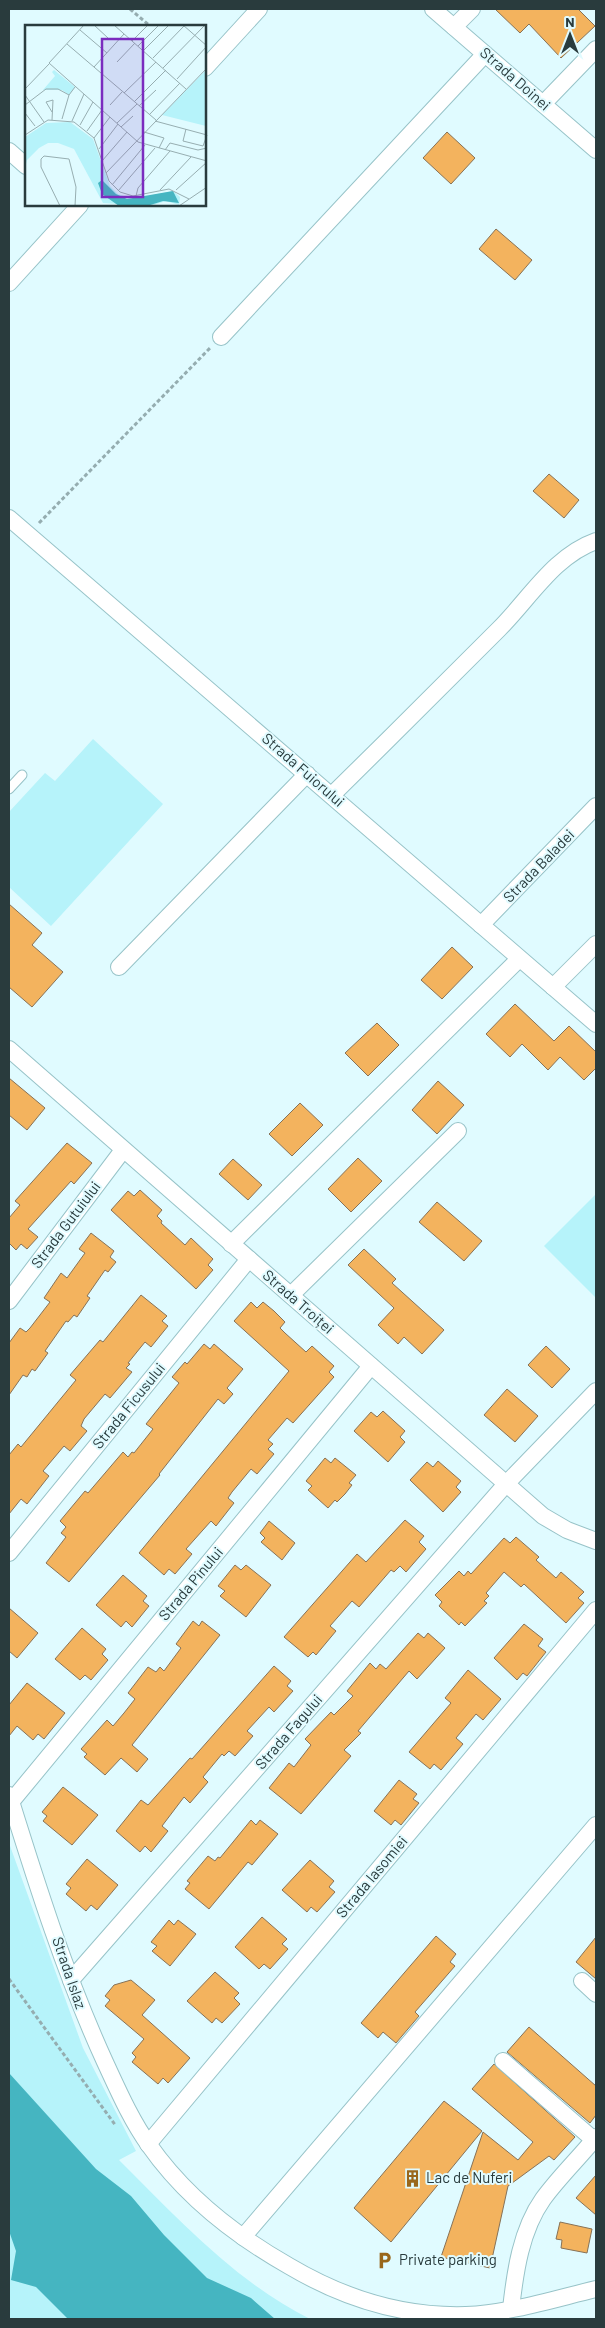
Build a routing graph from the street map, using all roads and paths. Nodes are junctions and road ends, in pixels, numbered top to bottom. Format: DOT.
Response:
graph roads {
  1 [pos="130,9"];
  2 [pos="259,9"];
  3 [pos="433,9"];
  4 [pos="472,9"];
  5 [pos="149,25"];
  6 [pos="454,27"];
  7 [pos="596,49"];
  8 [pos="485,54"];
  9 [pos="206,67"];
  10 [pos="543,104"];
  11 [pos="596,150"];
  12 [pos="9,151"];
  13 [pos="25,165"];
  14 [pos="76,206"];
  15 [pos="9,282"];
  16 [pos="221,337"];
  17 [pos="9,518"];
  18 [pos="28,535"];
  19 [pos="596,541"];
  20 [pos="22,774"];
  21 [pos="307,774"];
  22 [pos="9,789"];
  23 [pos="332,795"];
  24 [pos="596,806"];
  25 [pos="481,925"];
  26 [pos="596,944"];
  27 [pos="519,959"];
  28 [pos="119,967"];
  29 [pos="553,987"];
  30 [pos="596,1024"];
  31 [pos="9,1049"];
  32 [pos="458,1132"];
  33 [pos="123,1150"];
  34 [pos="231,1244"];
  35 [pos="249,1259"];
  36 [pos="291,1295"];
  37 [pos="9,1301"];
  38 [pos="371,1366"];
  39 [pos="596,1391"];
  40 [pos="506,1484"];
  41 [pos="596,1541"];
  42 [pos="9,1553"];
  43 [pos="596,1610"];
  44 [pos="10,1798"];
  45 [pos="596,1825"];
  46 [pos="9,1979"];
  47 [pos="71,1980"];
  48 [pos="582,1981"];
  49 [pos="596,1994"];
  50 [pos="503,2061"];
  51 [pos="117,2128"];
  52 [pos="595,2139"];
  53 [pos="148,2144"];
  54 [pos="243,2237"];
  55 [pos="596,2289"];
  56 [pos="511,2309"];
  1 -- 5 [label="path"];
  2 -- 9 [label="street"];
  3 -- 6 [label="street, Strada Doinei"];
  4 -- 6 [label="street"];
  6 -- 8 [label="street, Strada Doinei"];
  7 -- 10 [label="street"];
  8 -- 10 [label="street, Strada Doinei"];
  8 -- 16 [label="street"];
  10 -- 11 [label="street, Strada Doinei"];
  12 -- 13 [label="street"];
  14 -- 15 [label="street"];
  16 -- 18 [label="path"];
  17 -- 18 [label="street, Strada Fuiorului"];
  18 -- 21 [label="street, Strada Fuiorului"];
  19 -- 23 [label="street"];
  20 -- 22 [label="lane"];
  21 -- 23 [label="street, Strada Fuiorului"];
  21 -- 28 [label="street"];
  23 -- 25 [label="street, Strada Fuiorului"];
  24 -- 25 [label="street, Strada Baladei"];
  25 -- 27 [label="street, Strada Fuiorului"];
  26 -- 29 [label="street"];
  27 -- 29 [label="street, Strada Fuiorului"];
  27 -- 34 [label="street"];
  29 -- 30 [label="street, Strada Fuiorului"];
  31 -- 33 [label="street, Strada Troiței"];
  32 -- 36 [label="street"];
  33 -- 34 [label="street, Strada Troiței"];
  33 -- 37 [label="street, Strada Gutuiului"];
  34 -- 35 [label="street, Strada Troiței"];
  35 -- 36 [label="street, Strada Troiței"];
  35 -- 42 [label="street, Strada Ficusului"];
  36 -- 38 [label="street, Strada Troiței"];
  38 -- 40 [label="street, Strada Troiței"];
  38 -- 44 [label="street, Strada Pinului"];
  39 -- 40 [label="street, Strada Fagului"];
  40 -- 41 [label="street, Strada Troiței"];
  40 -- 47 [label="street, Strada Fagului"];
  43 -- 53 [label="street, Strada Iasomiei"];
  44 -- 47 [label="street, Strada Islaz"];
  45 -- 54 [label="street"];
  46 -- 51 [label="path"];
  47 -- 53 [label="street, Strada Islaz"];
  48 -- 49 [label="street"];
  50 -- 52 [label="street"];
  52 -- 56 [label="street"];
  53 -- 54 [label="street, Strada Islaz"];
  54 -- 56 [label="street, Strada Islaz"];
  55 -- 56 [label="street, Strada Islaz"];
}
